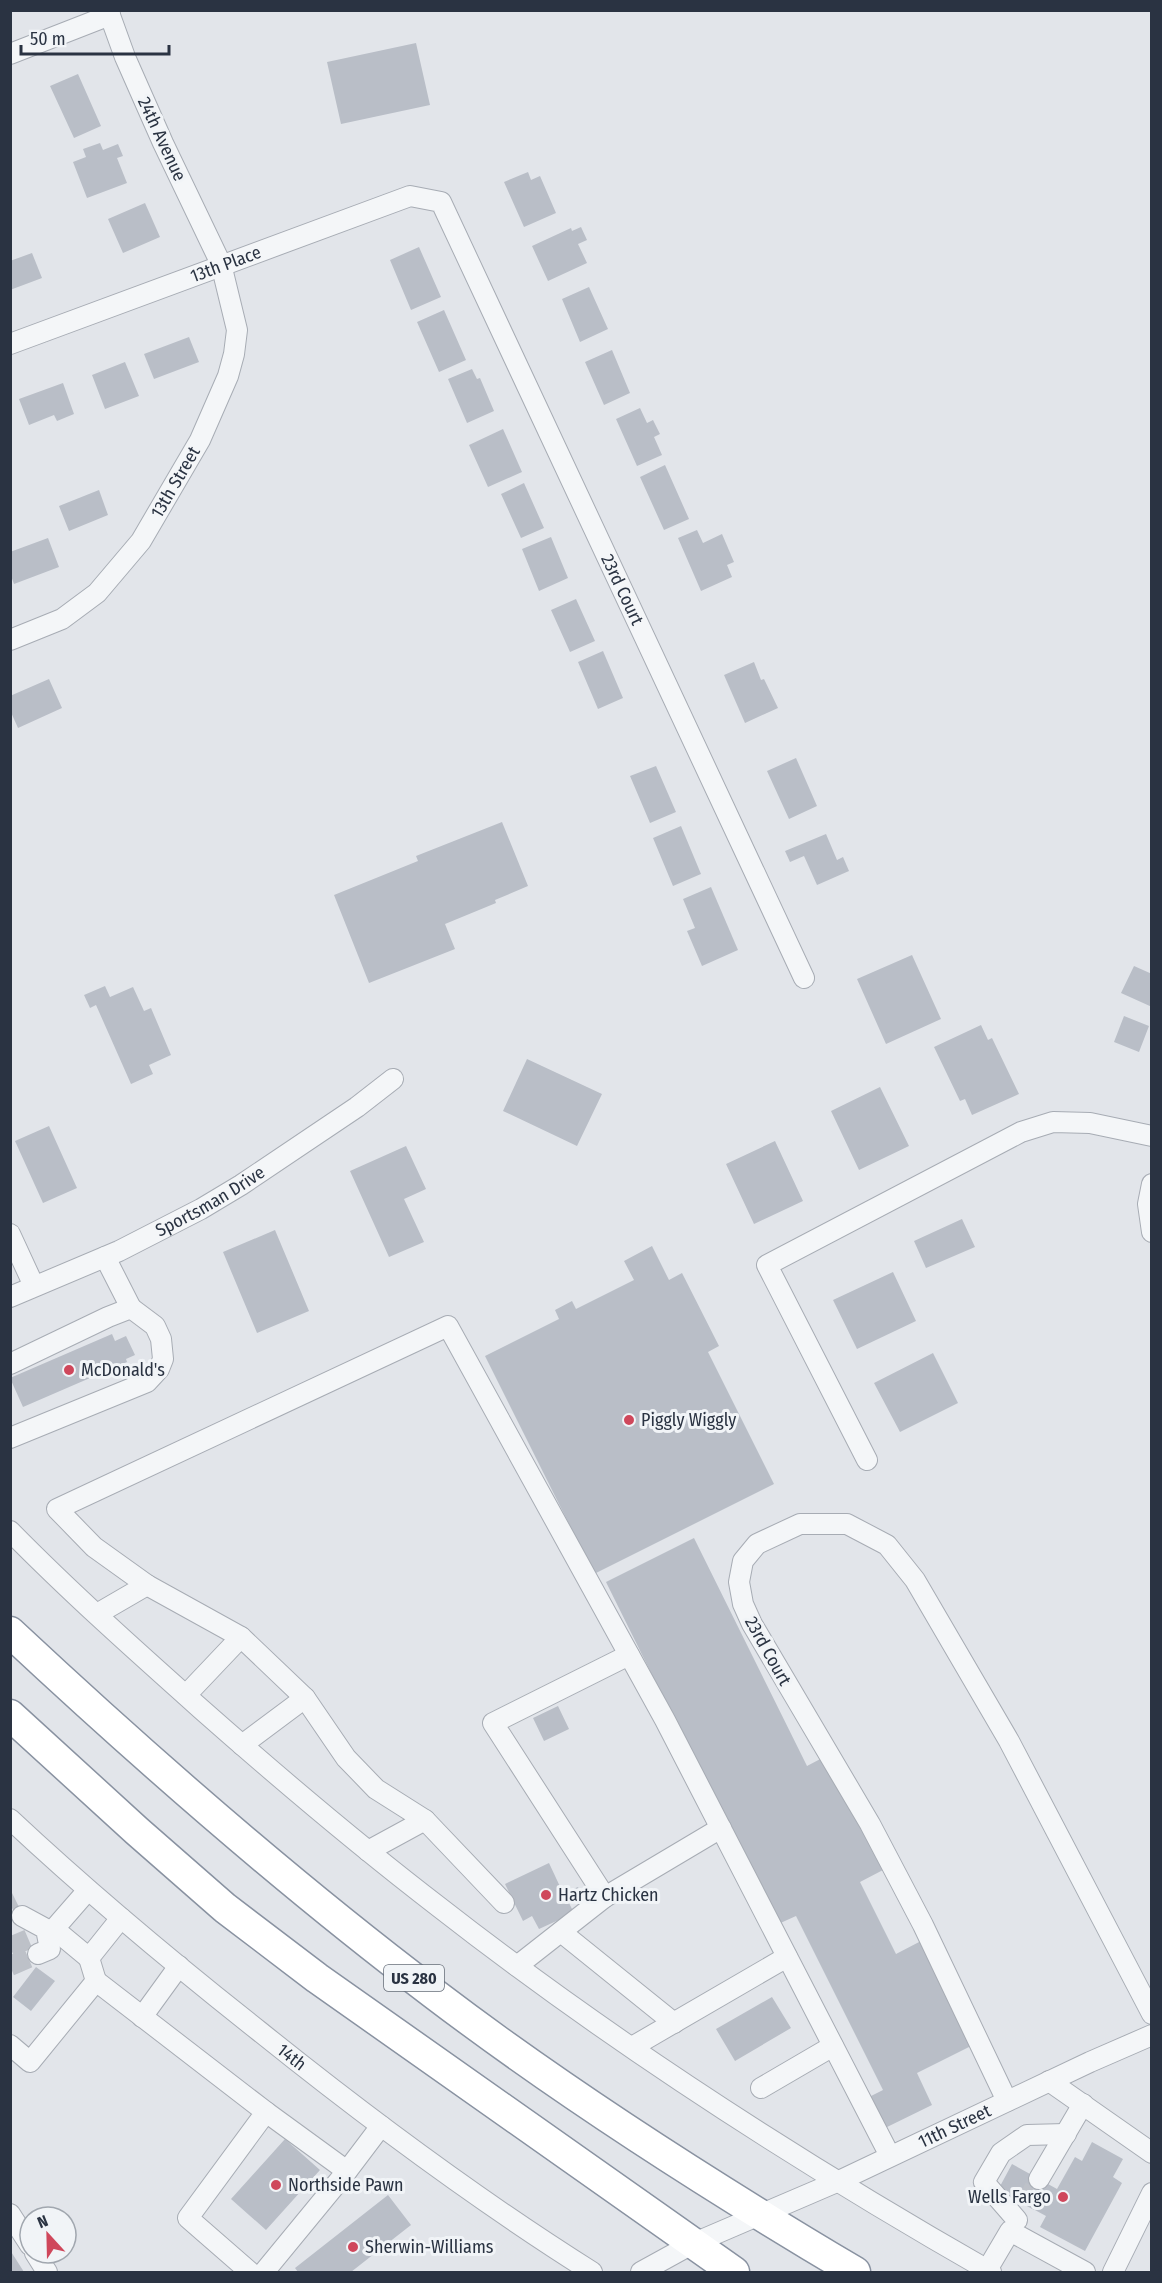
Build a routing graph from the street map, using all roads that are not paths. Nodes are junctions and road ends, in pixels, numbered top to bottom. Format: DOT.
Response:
graph roads {
  1 [pos="109,13"];
  2 [pos="10,54"];
  3 [pos="441,202"];
  4 [pos="221,264"];
  5 [pos="10,344"];
  6 [pos="10,640"];
  7 [pos="804,978"];
  8 [pos="393,1079"];
  9 [pos="1152,1136"];
  10 [pos="1152,1184"];
  11 [pos="1150,1203"];
  12 [pos="1152,1232"];
  13 [pos="10,1234"];
  14 [pos="105,1257"];
  15 [pos="34,1286"];
  16 [pos="10,1297"];
  17 [pos="131,1308"];
  18 [pos="10,1364"];
  19 [pos="10,1438"];
  20 [pos="867,1460"];
  21 [pos="10,1531"];
  22 [pos="147,1585"];
  23 [pos="97,1614"];
  24 [pos="10,1632"];
  25 [pos="241,1637"];
  26 [pos="629,1655"];
  27 [pos="186,1695"];
  28 [pos="304,1698"];
  29 [pos="10,1714"];
  30 [pos="242,1745"];
  31 [pos="10,1819"];
  32 [pos="425,1820"];
  33 [pos="721,1828"];
  34 [pos="368,1851"];
  35 [pos="88,1890"];
  36 [pos="605,1897"];
  37 [pos="504,1903"];
  38 [pos="19,1909"];
  39 [pos="121,1918"];
  40 [pos="561,1932"];
  41 [pos="42,1938"];
  42 [pos="787,1957"];
  43 [pos="89,1958"];
  44 [pos="179,1966"];
  45 [pos="517,1966"];
  46 [pos="96,1981"];
  47 [pos="1152,2014"];
  48 [pos="142,2017"];
  49 [pos="674,2023"];
  50 [pos="1152,2035"];
  51 [pos="10,2045"];
  52 [pos="833,2046"];
  53 [pos="632,2047"];
  54 [pos="1049,2081"];
  55 [pos="761,2088"];
  56 [pos="1007,2101"];
  57 [pos="1083,2104"];
  58 [pos="266,2112"];
  59 [pos="381,2126"];
  60 [pos="1066,2134"];
  61 [pos="1152,2153"];
  62 [pos="890,2156"];
  63 [pos="347,2171"];
  64 [pos="1040,2179"];
  65 [pos="839,2181"];
  66 [pos="1152,2193"];
  67 [pos="10,2214"];
  68 [pos="759,2214"];
  69 [pos="1017,2219"];
  70 [pos="18,2227"];
  71 [pos="692,2244"];
  72 [pos="989,2271"];
  73 [pos="250,2272"];
  74 [pos="264,2272"];
  75 [pos="592,2272"];
  76 [pos="640,2272"];
  77 [pos="734,2272"];
  78 [pos="855,2272"];
  79 [pos="1085,2272"];
  80 [pos="1113,2272"];
  1 -- 2 [label="street"];
  1 -- 4 [label="street, 24th Avenue"];
  3 -- 4 [label="street, 13th Place"];
  3 -- 7 [label="street, 23rd Court"];
  4 -- 5 [label="street, 13th Place"];
  4 -- 6 [label="street, 13th Street"];
  8 -- 14 [label="street, Sportsman Drive"];
  9 -- 20 [label="street"];
  10 -- 11 [label="street"];
  11 -- 12 [label="street"];
  13 -- 15 [label="street"];
  14 -- 15 [label="street, Sportsman Drive"];
  14 -- 17 [label="street"];
  15 -- 16 [label="street, Sportsman Drive"];
  17 -- 18 [label="street"];
  17 -- 19 [label="street"];
  21 -- 23 [label="street"];
  22 -- 23 [label="street"];
  22 -- 25 [label="street"];
  22 -- 26 [label="street"];
  23 -- 27 [label="street"];
  24 -- 68 [label="highway, US 280"];
  25 -- 27 [label="street"];
  25 -- 28 [label="street"];
  26 -- 33 [label="street"];
  26 -- 36 [label="street"];
  27 -- 30 [label="street"];
  28 -- 30 [label="street"];
  28 -- 32 [label="street"];
  29 -- 71 [label="highway"];
  30 -- 34 [label="street"];
  31 -- 35 [label="street, 14th"];
  32 -- 34 [label="street"];
  32 -- 37 [label="street"];
  33 -- 36 [label="street"];
  33 -- 42 [label="street"];
  34 -- 45 [label="street"];
  35 -- 39 [label="street, 14th"];
  35 -- 41 [label="street"];
  36 -- 40 [label="street"];
  38 -- 41 [label="street"];
  39 -- 43 [label="street"];
  39 -- 44 [label="street, 14th"];
  40 -- 45 [label="street"];
  40 -- 49 [label="street"];
  41 -- 43 [label="street"];
  42 -- 49 [label="street"];
  42 -- 52 [label="street"];
  43 -- 46 [label="street"];
  44 -- 48 [label="street"];
  44 -- 59 [label="street, 14th"];
  45 -- 53 [label="street"];
  46 -- 48 [label="street"];
  46 -- 51 [label="street"];
  47 -- 56 [label="street, 23rd Court"];
  48 -- 58 [label="street"];
  49 -- 53 [label="street"];
  50 -- 54 [label="street, 11th Street"];
  52 -- 55 [label="street"];
  52 -- 62 [label="street"];
  53 -- 65 [label="street"];
  54 -- 56 [label="street, 11th Street"];
  54 -- 57 [label="street"];
  56 -- 62 [label="street, 11th Street"];
  57 -- 60 [label="street"];
  57 -- 61 [label="street"];
  58 -- 63 [label="street"];
  58 -- 73 [label="street"];
  59 -- 63 [label="street"];
  59 -- 75 [label="street, 14th"];
  60 -- 64 [label="street"];
  60 -- 69 [label="street"];
  62 -- 65 [label="street, 11th Street"];
  63 -- 74 [label="street"];
  65 -- 68 [label="street, 11th Street"];
  65 -- 72 [label="street"];
  66 -- 80 [label="street"];
  67 -- 70 [label="street"];
  68 -- 71 [label="street, 11th Street"];
  68 -- 78 [label="highway, US 280"];
  69 -- 72 [label="street"];
  69 -- 79 [label="street"];
  71 -- 76 [label="street, 11th Street"];
  71 -- 77 [label="highway"];
}
